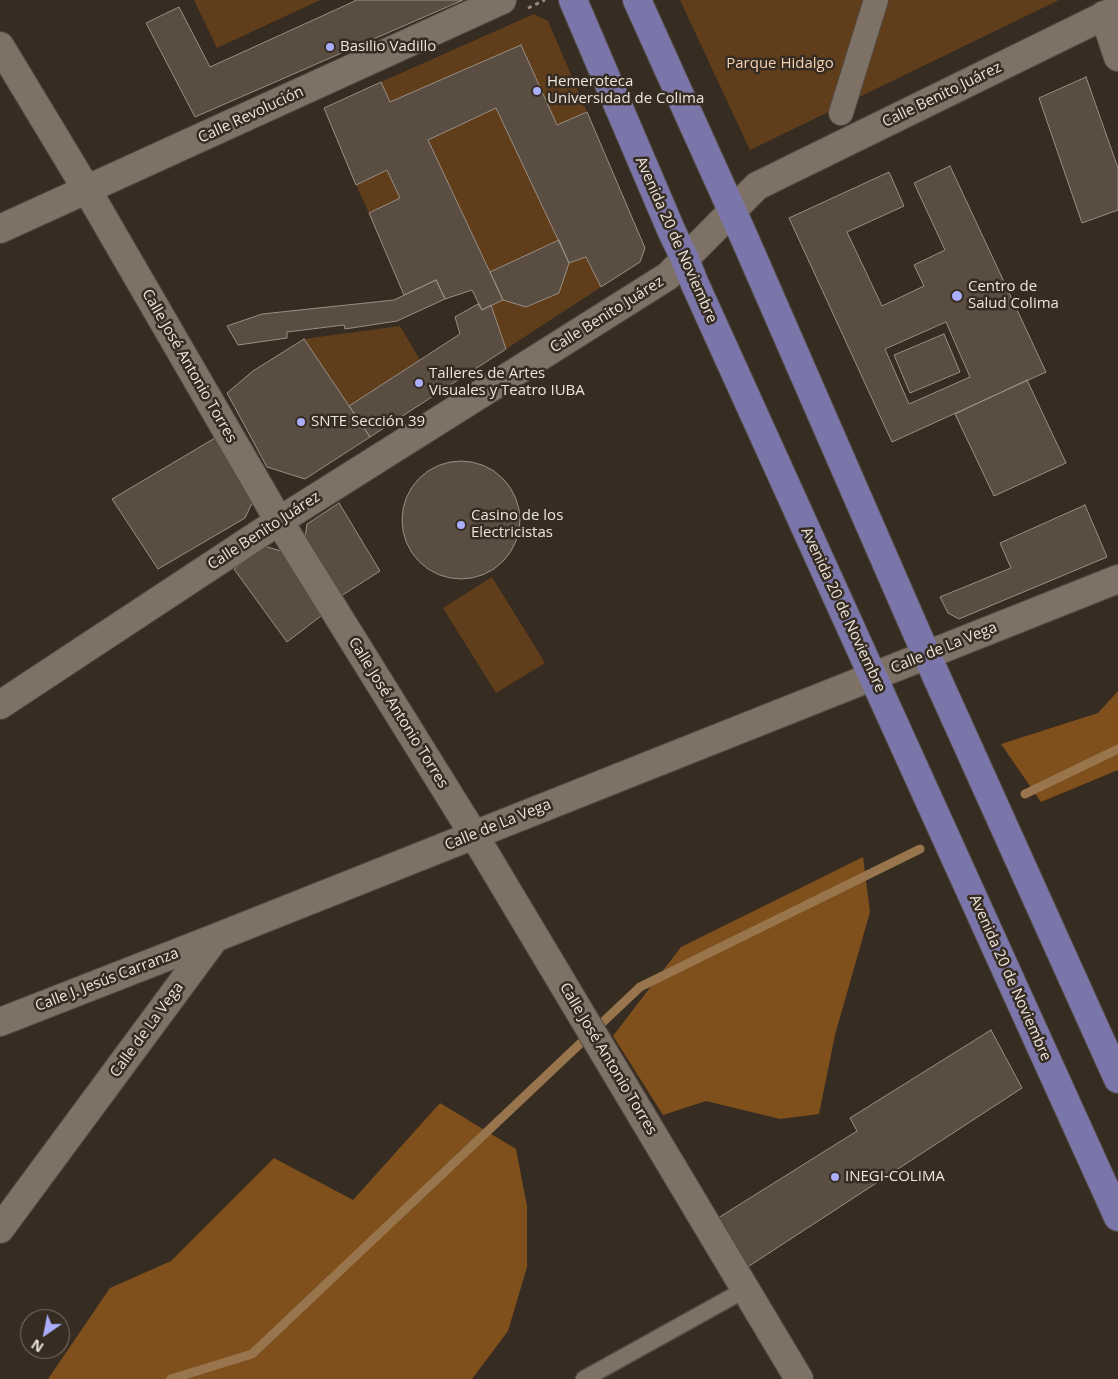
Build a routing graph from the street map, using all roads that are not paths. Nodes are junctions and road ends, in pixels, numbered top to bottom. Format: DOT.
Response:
graph roads {
  1 [pos="502,0"];
  2 [pos="573,0"];
  3 [pos="637,0"];
  4 [pos="876,0"];
  5 [pos="1111,12"];
  6 [pos="0,46"];
  7 [pos="1118,56"];
  8 [pos="841,113"];
  9 [pos="87,190"];
  10 [pos="732,211"];
  11 [pos="0,229"];
  12 [pos="685,259"];
  13 [pos="279,521"];
  14 [pos="1118,579"];
  15 [pos="926,655"];
  16 [pos="873,676"];
  17 [pos="0,705"];
  18 [pos="474,835"];
  19 [pos="215,938"];
  20 [pos="0,1022"];
  21 [pos="1118,1079"];
  22 [pos="1118,1217"];
  23 [pos="0,1229"];
  24 [pos="746,1289"];
  25 [pos="584,1379"];
  26 [pos="799,1379"];
  1 -- 9 [label="street, Calle Revolución"];
  2 -- 12 [label="main road, Avenida 20 de Noviembre"];
  3 -- 10 [label="main road"];
  4 -- 8 [label="street"];
  5 -- 7 [label="street"];
  5 -- 10 [label="street, Calle Benito Juárez"];
  6 -- 9 [label="street, Calle José Antonio Torres"];
  9 -- 11 [label="street, Calle Revolución"];
  9 -- 13 [label="street, Calle José Antonio Torres"];
  10 -- 12 [label="street, Calle Benito Juárez"];
  10 -- 15 [label="main road"];
  12 -- 13 [label="street, Calle Benito Juárez"];
  12 -- 16 [label="main road, Avenida 20 de Noviembre"];
  13 -- 17 [label="street, Calle Benito Juárez"];
  13 -- 18 [label="street, Calle José Antonio Torres"];
  14 -- 15 [label="street, Calle de La Vega"];
  15 -- 16 [label="street, Calle de La Vega"];
  15 -- 21 [label="main road"];
  16 -- 18 [label="street, Calle de La Vega"];
  16 -- 22 [label="main road, Avenida 20 de Noviembre"];
  18 -- 19 [label="street, Calle de La Vega"];
  18 -- 24 [label="street, Calle José Antonio Torres"];
  19 -- 20 [label="street, Calle J. Jesús Carranza"];
  19 -- 23 [label="street, Calle de La Vega"];
  24 -- 25 [label="lane"];
  24 -- 26 [label="street, Calle José Antonio Torres"];
}
